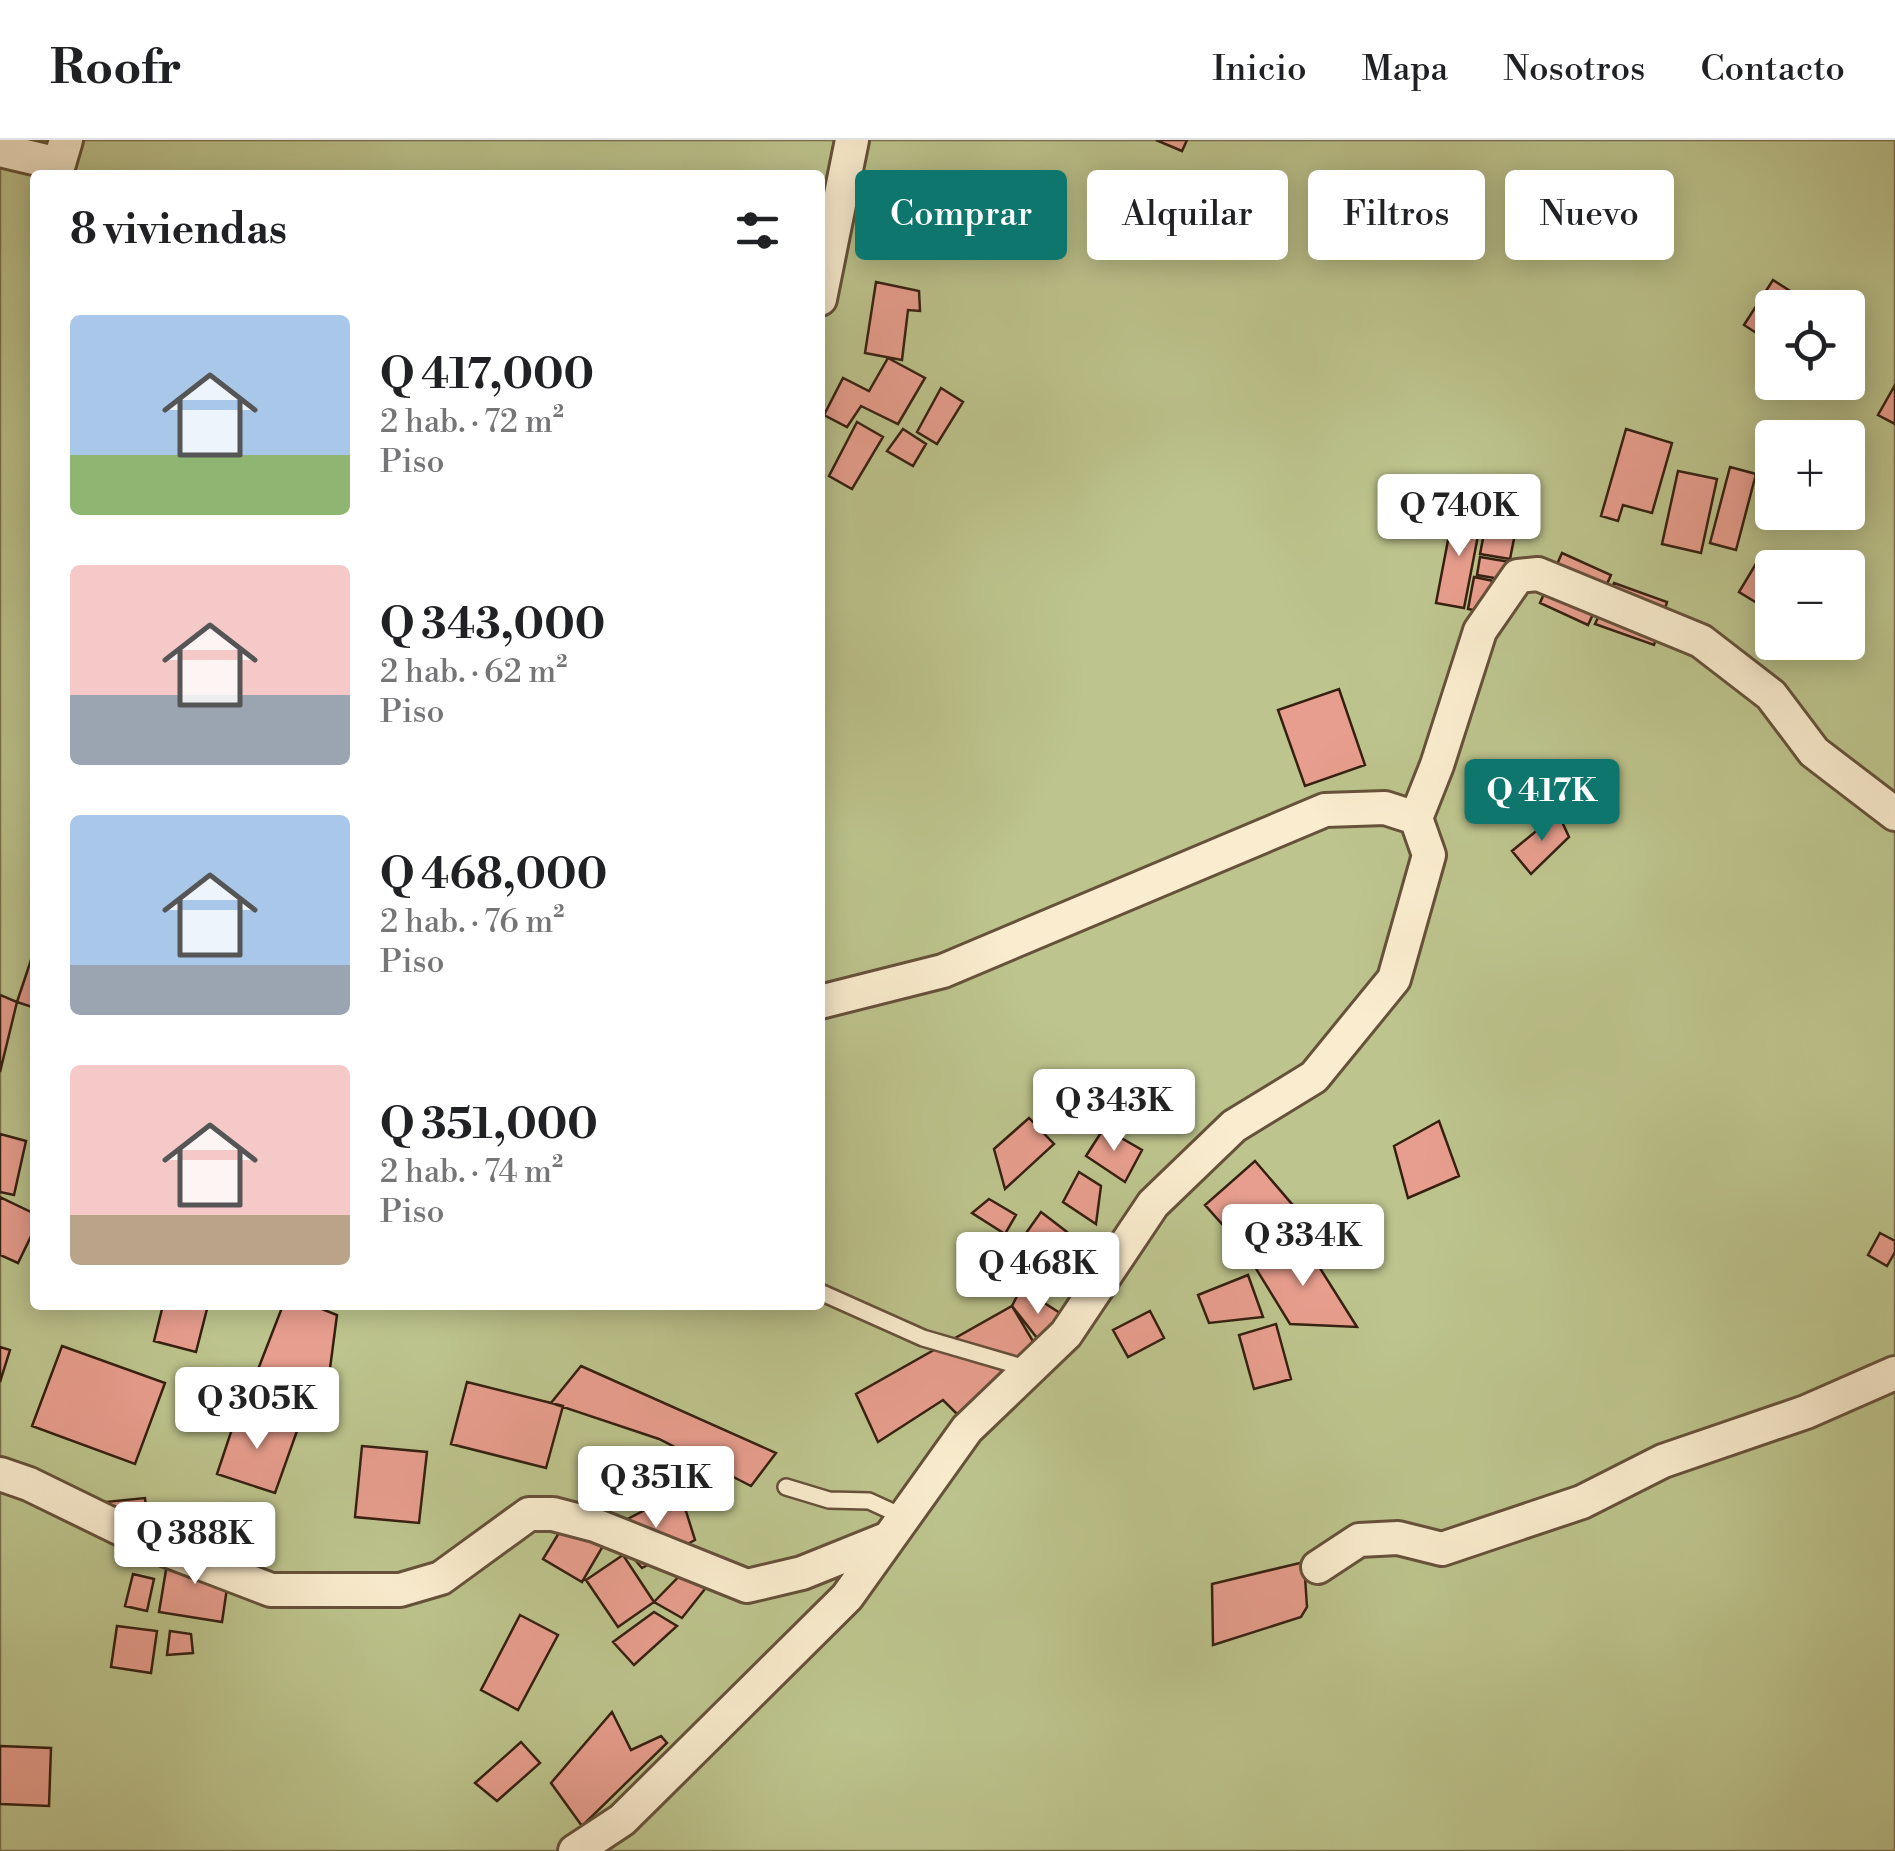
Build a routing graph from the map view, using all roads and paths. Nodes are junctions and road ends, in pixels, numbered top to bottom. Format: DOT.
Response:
graph roads {
  1 [pos="66,140"];
  2 [pos="852,140"];
  3 [pos="0,150"];
  4 [pos="825,274"];
  5 [pos="1895,814"];
  6 [pos="1416,818"];
  7 [pos="825,1001"];
  8 [pos="825,1294"];
  9 [pos="1029,1370"];
  10 [pos="1895,1372"];
  11 [pos="0,1474"];
  12 [pos="786,1487"];
  13 [pos="897,1527"];
  14 [pos="1318,1567"];
  15 [pos="575,1851"];
  1 -- 3 [label="street"];
  2 -- 4 [label="street"];
  5 -- 6 [label="street"];
  6 -- 7 [label="street"];
  6 -- 9 [label="street"];
  8 -- 9 [label="lane"];
  9 -- 13 [label="street"];
  10 -- 14 [label="street"];
  11 -- 13 [label="street"];
  12 -- 13 [label="lane"];
  13 -- 15 [label="street"];
}
